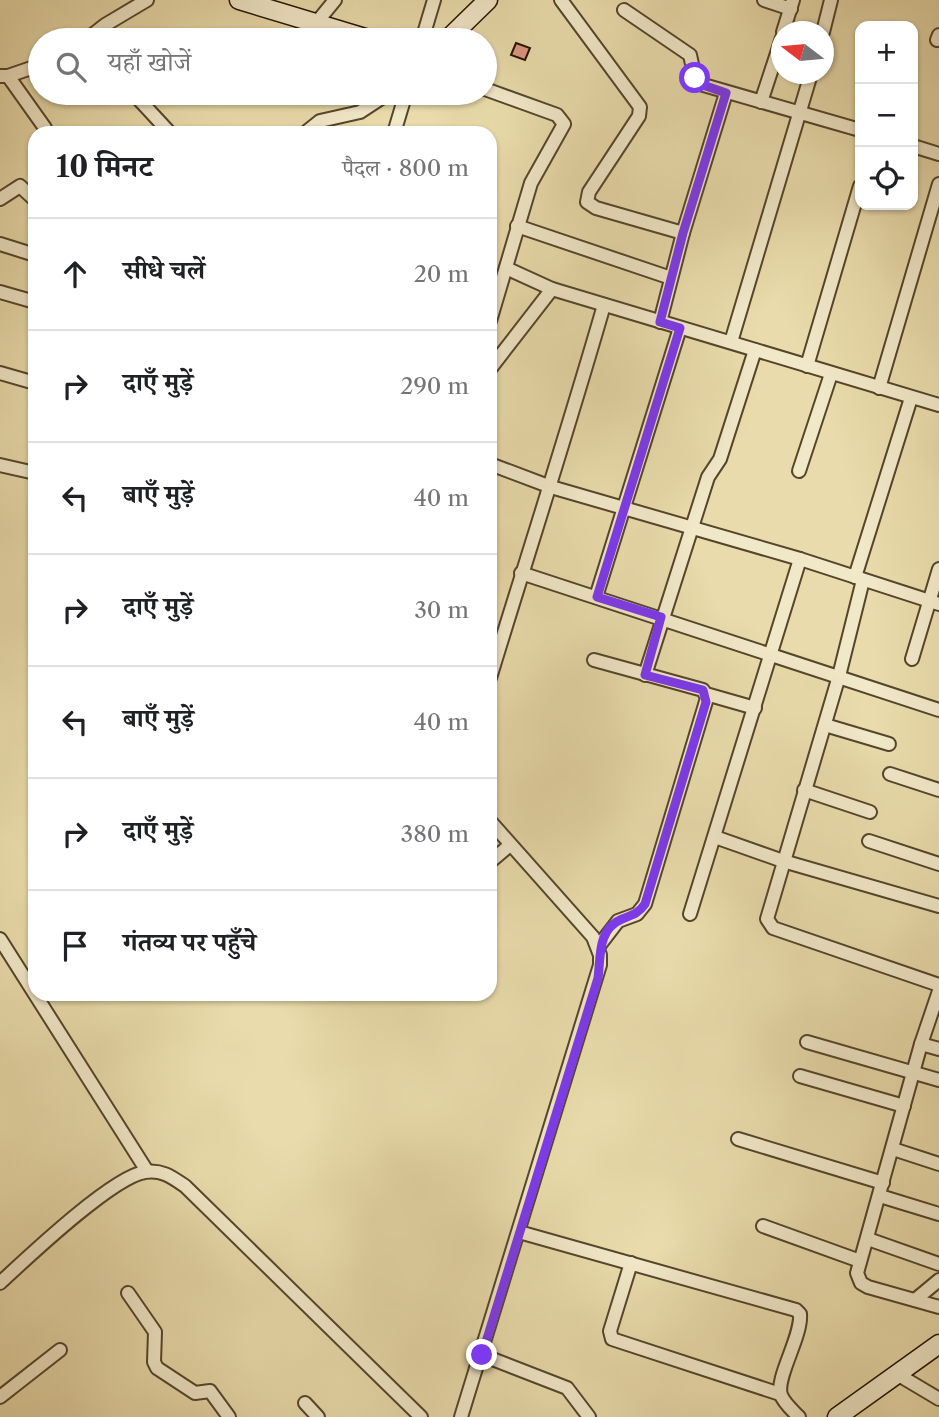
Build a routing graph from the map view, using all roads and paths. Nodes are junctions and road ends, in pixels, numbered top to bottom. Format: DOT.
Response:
graph roads {
  1 [pos="147,0"];
  2 [pos="239,0"];
  3 [pos="335,0"];
  4 [pos="434,0"];
  5 [pos="488,0"];
  6 [pos="561,0"];
  7 [pos="764,0"];
  8 [pos="831,0"];
  9 [pos="792,4"];
  10 [pos="624,10"];
  11 [pos="787,21"];
  12 [pos="826,21"];
  13 [pos="317,22"];
  14 [pos="101,28"];
  15 [pos="335,28"];
  16 [pos="426,28"];
  17 [pos="459,28"];
  18 [pos="28,69"];
  19 [pos="771,72"];
  20 [pos="4,76"];
  21 [pos="808,84"];
  22 [pos="497,93"];
  23 [pos="726,93"];
  24 [pos="761,102"];
  25 [pos="144,105"];
  26 [pos="371,105"];
  27 [pos="402,105"];
  28 [pos="801,112"];
  29 [pos="43,126"];
  30 [pos="164,126"];
  31 [pos="314,126"];
  32 [pos="396,126"];
  33 [pos="855,128"];
  34 [pos="916,147"];
  35 [pos="939,154"];
  36 [pos="939,184"];
  37 [pos="28,193"];
  38 [pos="0,199"];
  39 [pos="855,203"];
  40 [pos="517,226"];
  41 [pos="683,233"];
  42 [pos="0,244"];
  43 [pos="28,253"];
  44 [pos="506,268"];
  45 [pos="671,278"];
  46 [pos="552,289"];
  47 [pos="0,292"];
  48 [pos="497,298"];
  49 [pos="28,300"];
  50 [pos="604,305"];
  51 [pos="660,322"];
  52 [pos="680,328"];
  53 [pos="731,342"];
  54 [pos="755,350"];
  55 [pos="497,359"];
  56 [pos="807,366"];
  57 [pos="0,373"];
  58 [pos="831,374"];
  59 [pos="28,381"];
  60 [pos="879,388"];
  61 [pos="911,398"];
  62 [pos="939,405"];
  63 [pos="0,465"];
  64 [pos="497,467"];
  65 [pos="28,471"];
  66 [pos="799,471"];
  67 [pos="551,487"];
  68 [pos="625,508"];
  69 [pos="692,527"];
  70 [pos="800,559"];
  71 [pos="939,569"];
  72 [pos="521,573"];
  73 [pos="859,578"];
  74 [pos="597,597"];
  75 [pos="934,603"];
  76 [pos="661,617"];
  77 [pos="497,654"];
  78 [pos="771,656"];
  79 [pos="912,659"];
  80 [pos="594,660"];
  81 [pos="645,675"];
  82 [pos="839,676"];
  83 [pos="706,694"];
  84 [pos="755,708"];
  85 [pos="939,710"];
  86 [pos="825,725"];
  87 [pos="889,744"];
  88 [pos="890,774"];
  89 [pos="804,790"];
  90 [pos="939,790"];
  91 [pos="870,812"];
  92 [pos="497,829"];
  93 [pos="715,837"];
  94 [pos="869,841"];
  95 [pos="510,845"];
  96 [pos="497,856"];
  97 [pos="783,861"];
  98 [pos="939,864"];
  99 [pos="939,906"];
  100 [pos="690,914"];
  101 [pos="0,939"];
  102 [pos="598,947"];
  103 [pos="28,983"];
  104 [pos="939,985"];
  105 [pos="938,999"];
  106 [pos="39,1001"];
  107 [pos="807,1042"];
  108 [pos="921,1044"];
  109 [pos="939,1049"];
  110 [pos="913,1073"];
  111 [pos="800,1076"];
  112 [pos="939,1080"];
  113 [pos="904,1106"];
  114 [pos="738,1139"];
  115 [pos="893,1149"];
  116 [pos="939,1164"];
  117 [pos="147,1171"];
  118 [pos="881,1190"];
  119 [pos="939,1214"];
  120 [pos="763,1226"];
  121 [pos="519,1232"];
  122 [pos="868,1239"];
  123 [pos="860,1261"];
  124 [pos="631,1263"];
  125 [pos="939,1264"];
  126 [pos="939,1280"];
  127 [pos="0,1283"];
  128 [pos="128,1293"];
  129 [pos="915,1300"];
  130 [pos="939,1307"];
  131 [pos="939,1345"];
  132 [pos="60,1350"];
  133 [pos="482,1355"];
  134 [pos="897,1374"];
  135 [pos="780,1394"];
  136 [pos="0,1397"];
  137 [pos="939,1399"];
  138 [pos="305,1403"];
  139 [pos="229,1417"];
  140 [pos="318,1417"];
  141 [pos="421,1417"];
  142 [pos="461,1417"];
  143 [pos="589,1417"];
  144 [pos="799,1417"];
  145 [pos="836,1417"];
  1 -- 14 [label="street"];
  2 -- 13 [label="street"];
  3 -- 13 [label="street"];
  4 -- 16 [label="street"];
  5 -- 17 [label="street"];
  6 -- 41 [label="street"];
  7 -- 9 [label="street"];
  8 -- 12 [label="street"];
  9 -- 11 [label="street"];
  10 -- 23 [label="street"];
  13 -- 15 [label="street"];
  18 -- 20 [label="street"];
  19 -- 24 [label="street"];
  20 -- 29 [label="street"];
  21 -- 28 [label="street"];
  22 -- 40 [label="street"];
  23 -- 24 [label="street"];
  23 -- 41 [label="street"];
  24 -- 28 [label="street"];
  25 -- 30 [label="street"];
  26 -- 31 [label="street"];
  27 -- 32 [label="street"];
  28 -- 33 [label="street"];
  28 -- 53 [label="street"];
  34 -- 35 [label="street"];
  36 -- 60 [label="street"];
  37 -- 38 [label="street"];
  39 -- 56 [label="street"];
  40 -- 44 [label="street"];
  40 -- 45 [label="street"];
  41 -- 45 [label="street"];
  42 -- 43 [label="street"];
  44 -- 46 [label="street"];
  44 -- 48 [label="street"];
  45 -- 51 [label="street"];
  46 -- 50 [label="street"];
  46 -- 55 [label="street"];
  47 -- 49 [label="street"];
  50 -- 51 [label="street"];
  50 -- 67 [label="street"];
  51 -- 52 [label="street"];
  52 -- 53 [label="street"];
  52 -- 68 [label="street"];
  53 -- 54 [label="street"];
  54 -- 56 [label="street"];
  54 -- 69 [label="street"];
  56 -- 58 [label="street"];
  57 -- 59 [label="street"];
  58 -- 60 [label="street"];
  58 -- 66 [label="street"];
  60 -- 61 [label="street"];
  61 -- 62 [label="street"];
  61 -- 73 [label="street"];
  63 -- 65 [label="street"];
  64 -- 67 [label="street"];
  67 -- 68 [label="street"];
  67 -- 72 [label="street"];
  68 -- 69 [label="street"];
  68 -- 74 [label="street"];
  69 -- 70 [label="street"];
  69 -- 76 [label="street"];
  70 -- 73 [label="street"];
  70 -- 78 [label="street"];
  71 -- 75 [label="street"];
  72 -- 74 [label="street"];
  72 -- 77 [label="street"];
  73 -- 75 [label="street"];
  73 -- 82 [label="street"];
  74 -- 76 [label="street"];
  75 -- 79 [label="street"];
  76 -- 78 [label="street"];
  76 -- 81 [label="street"];
  78 -- 82 [label="street"];
  78 -- 84 [label="street"];
  80 -- 81 [label="street"];
  81 -- 83 [label="street"];
  82 -- 85 [label="street"];
  82 -- 86 [label="street"];
  83 -- 84 [label="street"];
  83 -- 102 [label="street"];
  84 -- 93 [label="street"];
  86 -- 87 [label="street"];
  86 -- 89 [label="street"];
  88 -- 90 [label="street"];
  89 -- 91 [label="street"];
  89 -- 97 [label="street"];
  92 -- 95 [label="street"];
  93 -- 97 [label="street"];
  93 -- 100 [label="street"];
  94 -- 98 [label="street"];
  95 -- 96 [label="street"];
  95 -- 102 [label="street"];
  97 -- 99 [label="street"];
  97 -- 104 [label="street"];
  101 -- 103 [label="street"];
  102 -- 121 [label="street"];
  105 -- 108 [label="street"];
  106 -- 117 [label="street"];
  107 -- 110 [label="street"];
  108 -- 109 [label="street"];
  108 -- 110 [label="street"];
  110 -- 112 [label="street"];
  110 -- 113 [label="street"];
  111 -- 113 [label="street"];
  113 -- 115 [label="street"];
  114 -- 118 [label="street"];
  115 -- 116 [label="street"];
  115 -- 118 [label="street"];
  117 -- 127 [label="street"];
  117 -- 141 [label="street"];
  118 -- 119 [label="street"];
  118 -- 122 [label="street"];
  120 -- 123 [label="street"];
  121 -- 124 [label="street"];
  121 -- 133 [label="street"];
  122 -- 123 [label="street"];
  122 -- 125 [label="street"];
  123 -- 129 [label="street"];
  124 -- 135 [label="street"];
  124 -- 135 [label="street"];
  126 -- 129 [label="street"];
  128 -- 139 [label="street"];
  129 -- 130 [label="street"];
  131 -- 134 [label="street"];
  132 -- 136 [label="street"];
  133 -- 142 [label="street"];
  133 -- 143 [label="street"];
  134 -- 137 [label="street"];
  134 -- 145 [label="street"];
  135 -- 144 [label="street"];
  138 -- 140 [label="street"];
}
